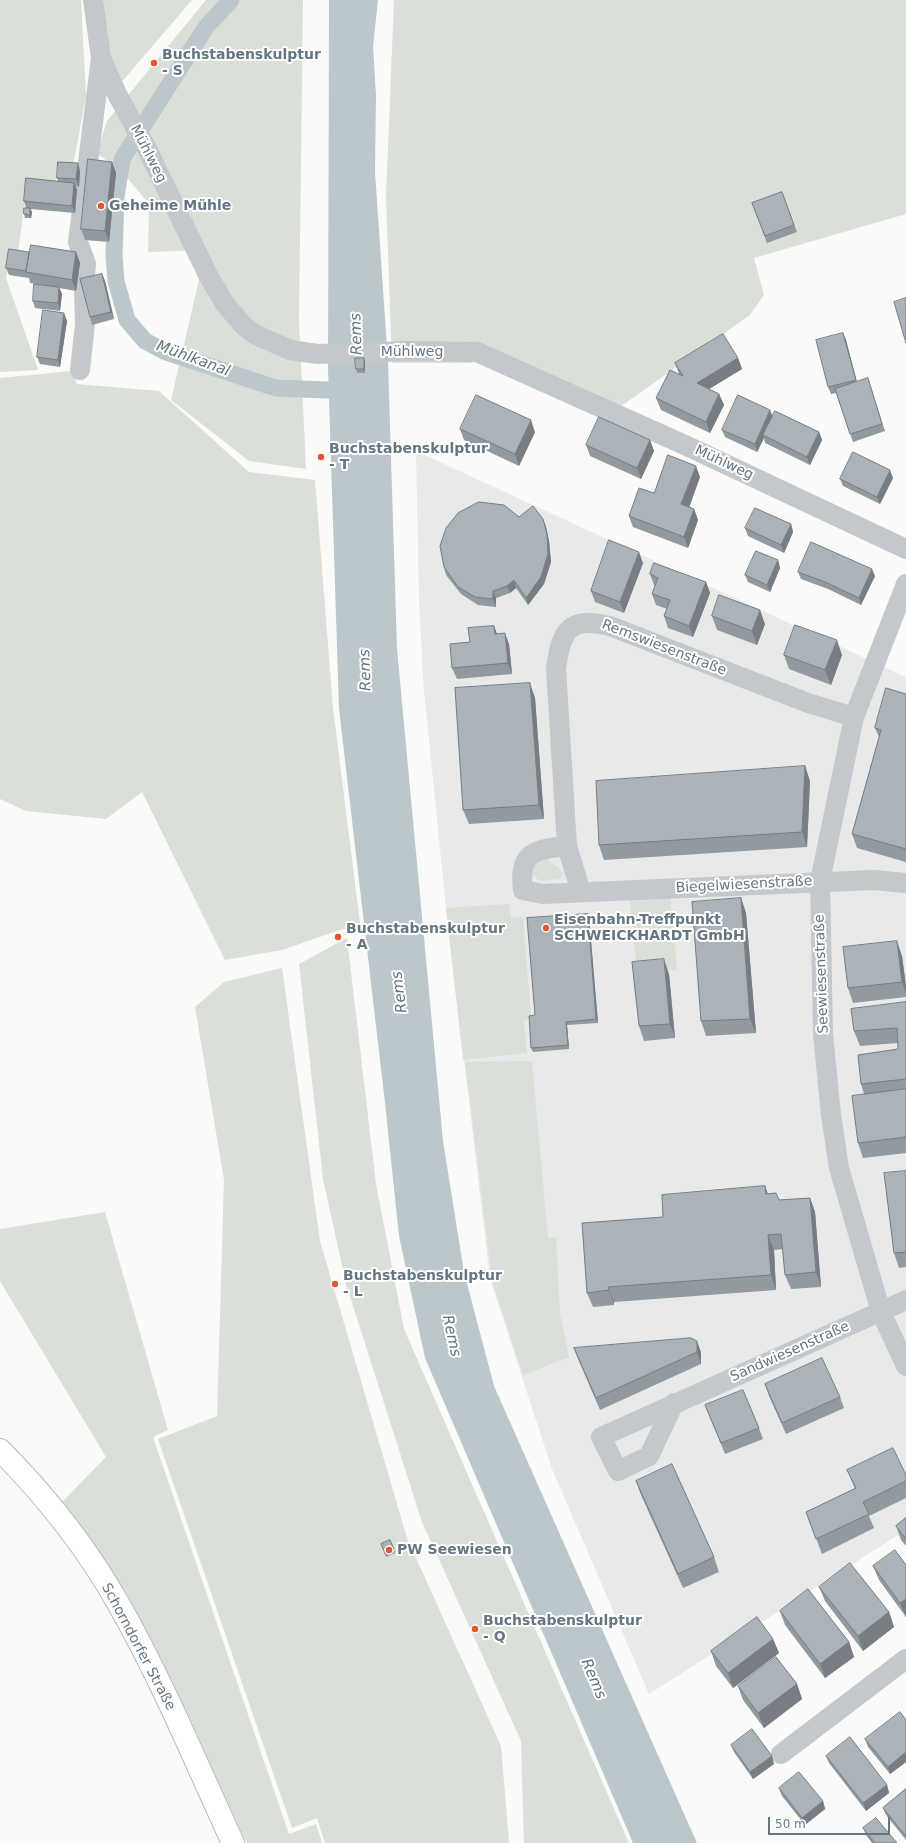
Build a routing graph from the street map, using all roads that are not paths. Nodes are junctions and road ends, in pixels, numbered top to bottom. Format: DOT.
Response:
graph roads {
  1 [pos="93,0"];
  2 [pos="101,58"];
  3 [pos="80,370"];
  4 [pos="906,549"];
  5 [pos="906,584"];
  6 [pos="854,717"];
  7 [pos="567,846"];
  8 [pos="820,882"];
  9 [pos="906,884"];
  10 [pos="581,892"];
  11 [pos="906,1300"];
  12 [pos="881,1312"];
  13 [pos="906,1366"];
  14 [pos="674,1403"];
  15 [pos="0,1450"];
  16 [pos="906,1659"];
  17 [pos="781,1754"];
  18 [pos="233,1843"];
  1 -- 2 [label="street, Mühlweg"];
  2 -- 3 [label="street"];
  2 -- 4 [label="street, Mühlweg"];
  5 -- 6 [label="street, Seewiesenstraße"];
  6 -- 7 [label="street, Remswiesenstraße"];
  6 -- 8 [label="street, Seewiesenstraße"];
  7 -- 10 [label="street"];
  7 -- 10 [label="street, Biegelwiesenstraße"];
  8 -- 9 [label="street, Biegelwiesenstraße"];
  8 -- 10 [label="street, Biegelwiesenstraße"];
  8 -- 12 [label="street, Seewiesenstraße"];
  11 -- 12 [label="street, Sandwiesenstraße"];
  12 -- 13 [label="street, Seewiesenstraße"];
  12 -- 14 [label="street, Sandwiesenstraße"];
  15 -- 18 [label="main road, Schorndorfer Straße"];
  16 -- 17 [label="street"];
}
